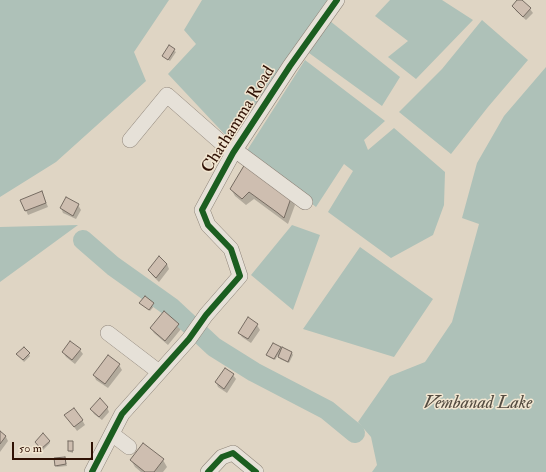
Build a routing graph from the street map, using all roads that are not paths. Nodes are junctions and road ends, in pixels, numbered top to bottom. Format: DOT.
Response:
graph roads {
  1 [pos="336,0"];
  2 [pos="130,140"];
  3 [pos="234,151"];
  4 [pos="305,202"];
  5 [pos="108,333"];
  6 [pos="159,372"];
  7 [pos="112,434"];
  8 [pos="129,447"];
  9 [pos="92,472"];
  10 [pos="208,472"];
  11 [pos="256,472"];
  1 -- 3 [label="street, Chathamma Road"];
  2 -- 3 [label="street"];
  3 -- 4 [label="street"];
  3 -- 6 [label="street, Chathamma Road"];
  5 -- 6 [label="street"];
  6 -- 7 [label="street"];
  7 -- 8 [label="street"];
  7 -- 9 [label="street"];
  10 -- 11 [label="street"];
}
